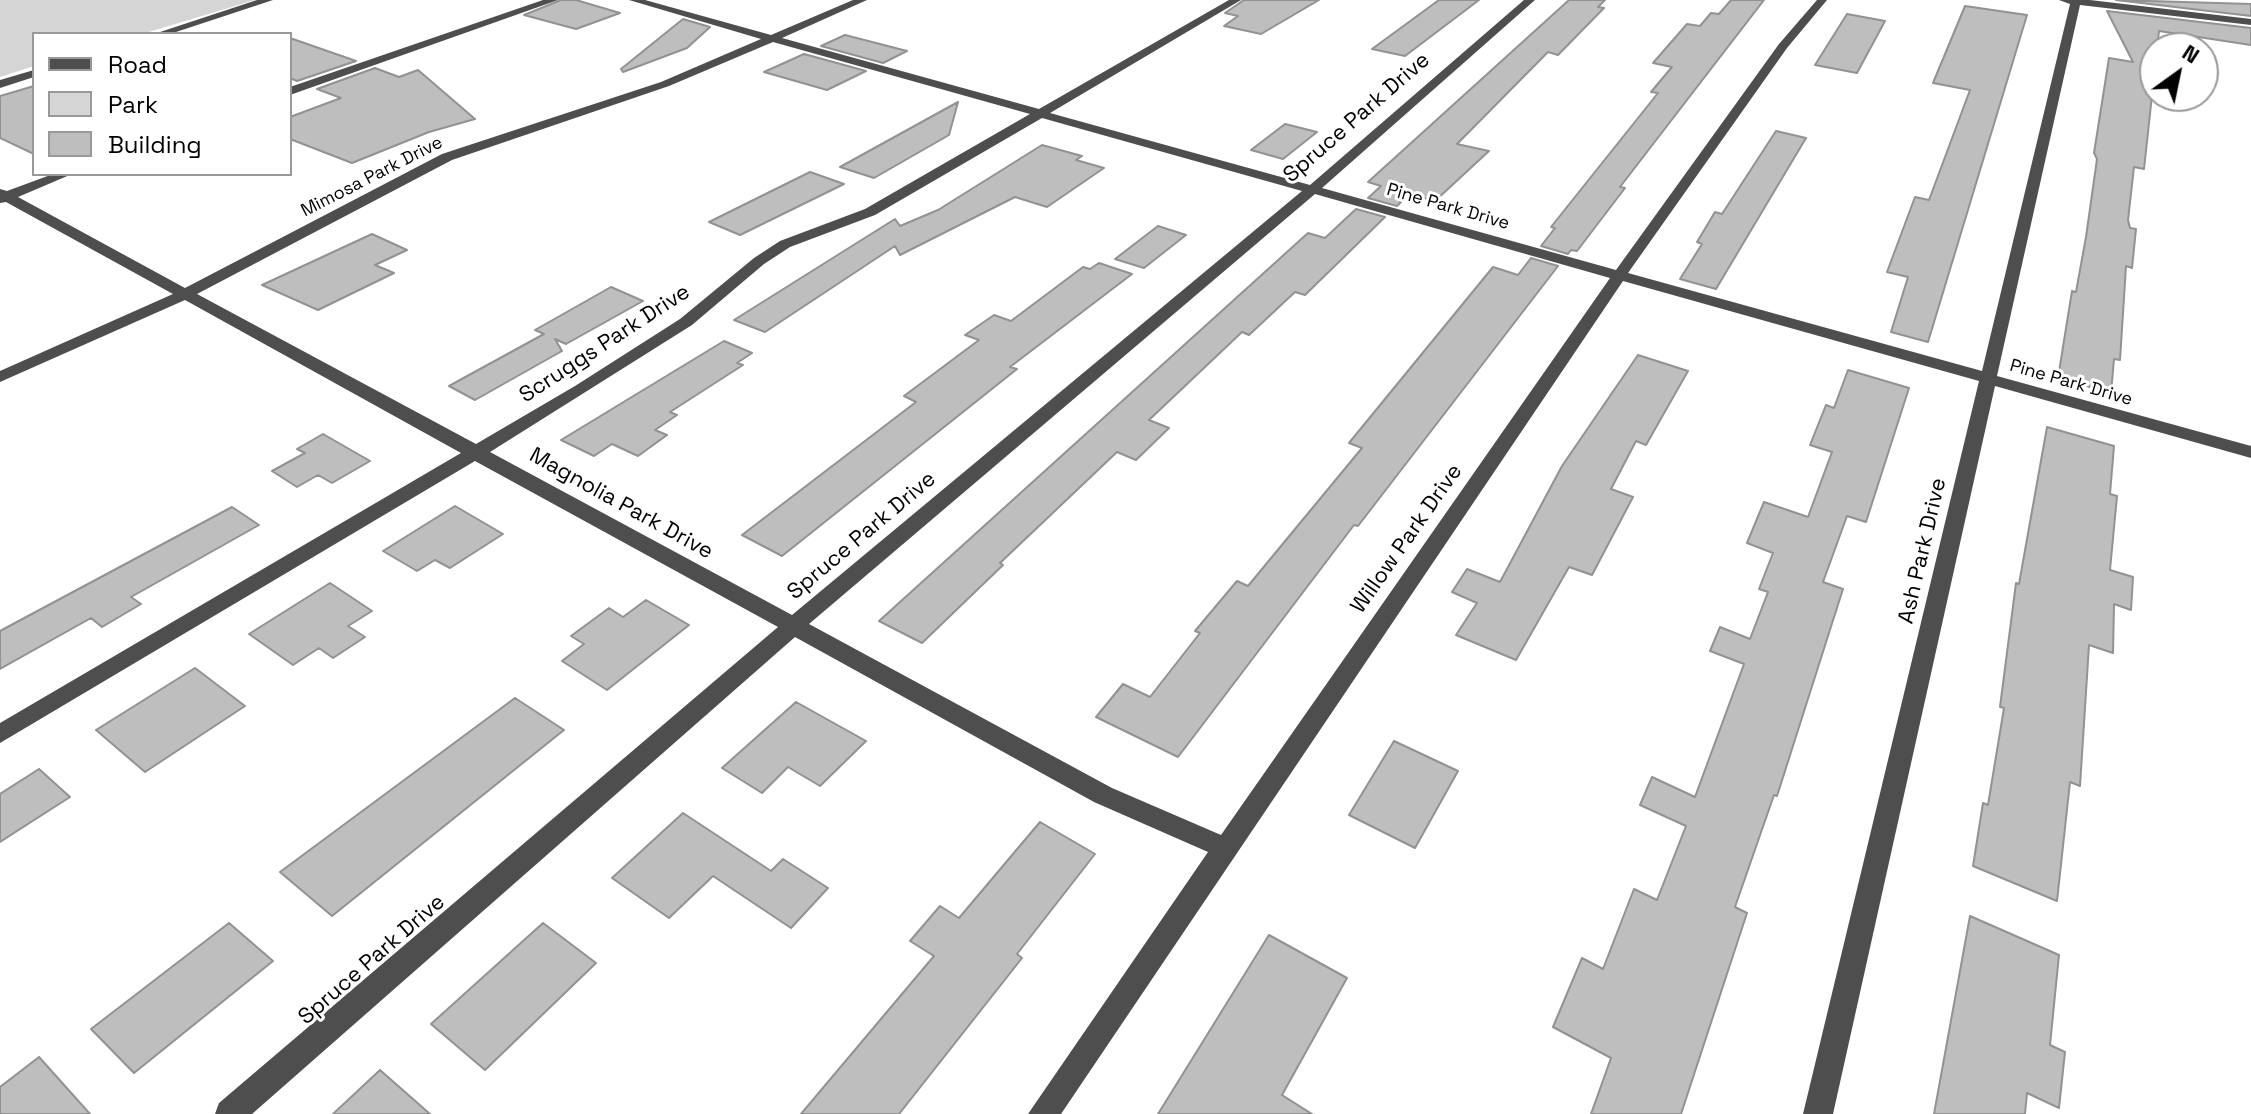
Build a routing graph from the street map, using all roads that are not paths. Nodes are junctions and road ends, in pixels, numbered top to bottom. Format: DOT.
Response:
graph roads {
  1 [pos="268,0"];
  2 [pos="553,0"];
  3 [pos="634,0"];
  4 [pos="862,0"];
  5 [pos="1236,0"];
  6 [pos="1530,0"];
  7 [pos="1822,0"];
  8 [pos="2072,0"];
  9 [pos="2251,22"];
  10 [pos="165,32"];
  11 [pos="773,38"];
  12 [pos="32,74"];
  13 [pos="0,84"];
  14 [pos="292,90"];
  15 [pos="1044,112"];
  16 [pos="59,176"];
  17 [pos="1314,188"];
  18 [pos="2,196"];
  19 [pos="1620,274"];
  20 [pos="186,294"];
  21 [pos="0,377"];
  22 [pos="1990,379"];
  23 [pos="475,451"];
  24 [pos="2251,452"];
  25 [pos="793,626"];
  26 [pos="0,734"];
  27 [pos="1223,847"];
  28 [pos="230,1114"];
  29 [pos="1043,1114"];
  30 [pos="1818,1114"];
  1 -- 10 [label="street"];
  2 -- 14 [label="street"];
  3 -- 11 [label="street, Pine Park Drive"];
  4 -- 11 [label="street, Mimosa Park Drive"];
  5 -- 15 [label="street, Scruggs Park Drive"];
  6 -- 17 [label="street, Spruce Park Drive"];
  7 -- 19 [label="street, Willow Park Drive"];
  8 -- 9 [label="street"];
  8 -- 22 [label="street, Ash Park Drive"];
  11 -- 15 [label="street, Pine Park Drive"];
  11 -- 20 [label="street, Mimosa Park Drive"];
  12 -- 13 [label="street"];
  15 -- 17 [label="street, Pine Park Drive"];
  15 -- 23 [label="street, Scruggs Park Drive"];
  16 -- 18 [label="street"];
  17 -- 19 [label="street, Pine Park Drive"];
  17 -- 25 [label="street, Spruce Park Drive"];
  18 -- 20 [label="street, Magnolia Park Drive"];
  19 -- 22 [label="street, Pine Park Drive"];
  19 -- 27 [label="street, Willow Park Drive"];
  20 -- 21 [label="street, Mimosa Park Drive"];
  20 -- 23 [label="street, Magnolia Park Drive"];
  22 -- 24 [label="street, Pine Park Drive"];
  22 -- 30 [label="street, Ash Park Drive"];
  23 -- 25 [label="street, Magnolia Park Drive"];
  23 -- 26 [label="street, Scruggs Park Drive"];
  25 -- 27 [label="street, Magnolia Park Drive"];
  25 -- 28 [label="street, Spruce Park Drive"];
  27 -- 29 [label="street, Willow Park Drive"];
}
